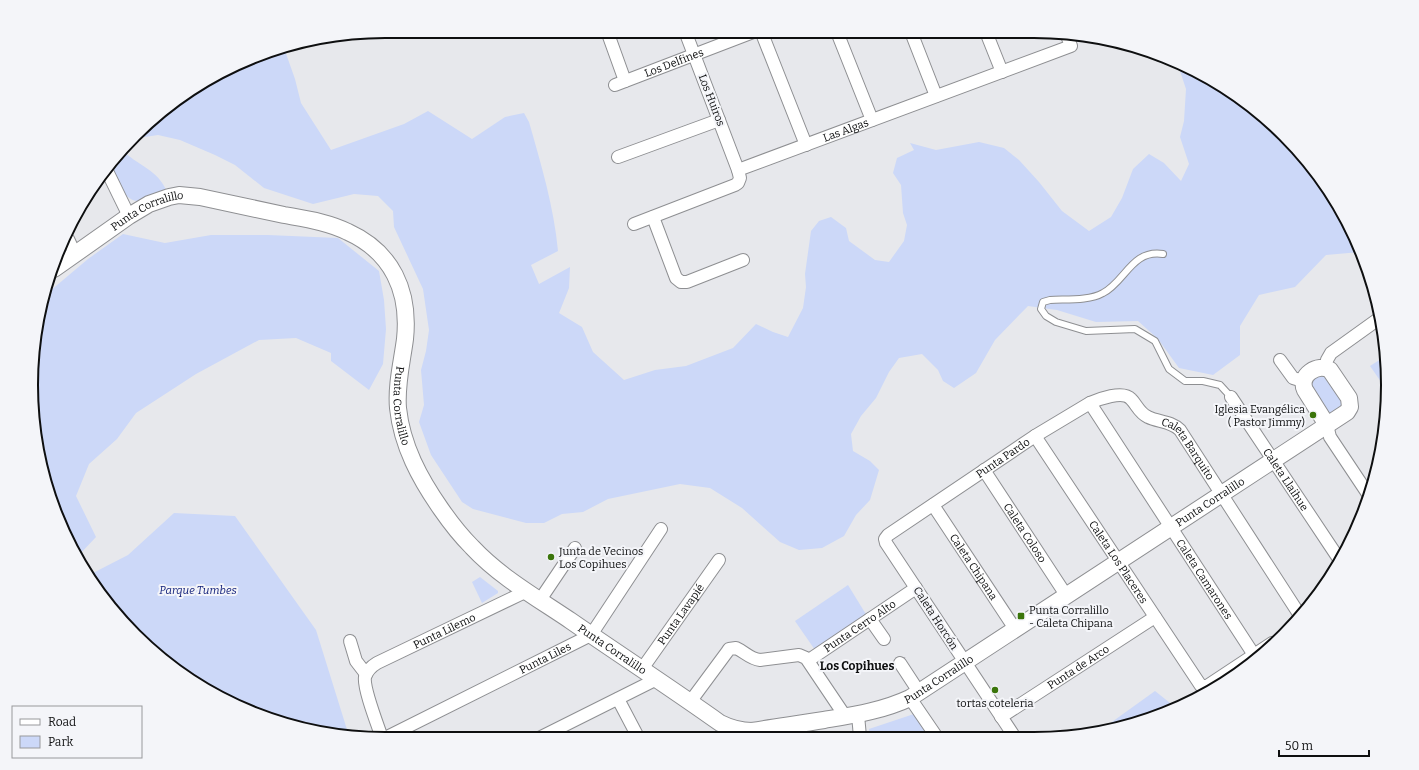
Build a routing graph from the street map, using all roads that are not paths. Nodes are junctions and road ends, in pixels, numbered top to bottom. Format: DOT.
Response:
graph roads {
  1 [pos="609,38"];
  2 [pos="688,38"];
  3 [pos="738,38"];
  4 [pos="764,38"];
  5 [pos="840,38"];
  6 [pos="913,38"];
  7 [pos="988,38"];
  8 [pos="1069,40"];
  9 [pos="694,55"];
  10 [pos="1002,72"];
  11 [pos="936,96"];
  12 [pos="719,120"];
  13 [pos="872,120"];
  14 [pos="806,145"];
  15 [pos="618,157"];
  16 [pos="738,170"];
  17 [pos="109,175"];
  18 [pos="129,216"];
  19 [pos="653,217"];
  20 [pos="634,224"];
  21 [pos="69,242"];
  22 [pos="75,254"];
  23 [pos="1163,254"];
  24 [pos="743,260"];
  25 [pos="59,266"];
  26 [pos="1375,322"];
  27 [pos="1280,360"];
  28 [pos="1326,368"];
  29 [pos="1303,381"];
  30 [pos="1128,396"];
  31 [pos="1231,396"];
  32 [pos="1090,403"];
  33 [pos="1327,425"];
  34 [pos="1035,436"];
  35 [pos="1273,460"];
  36 [pos="984,470"];
  37 [pos="1365,490"];
  38 [pos="1222,494"];
  39 [pos="933,505"];
  40 [pos="1170,528"];
  41 [pos="661,529"];
  42 [pos="885,539"];
  43 [pos="575,548"];
  44 [pos="1336,556"];
  45 [pos="719,560"];
  46 [pos="1118,561"];
  47 [pos="916,588"];
  48 [pos="527,591"];
  49 [pos="1066,595"];
  50 [pos="540,600"];
  51 [pos="1297,611"];
  52 [pos="1155,617"];
  53 [pos="870,619"];
  54 [pos="1015,629"];
  55 [pos="591,635"];
  56 [pos="884,639"];
  57 [pos="350,641"];
  58 [pos="1253,654"];
  59 [pos="809,660"];
  60 [pos="965,662"];
  61 [pos="900,663"];
  62 [pos="1237,666"];
  63 [pos="642,669"];
  64 [pos="366,674"];
  65 [pos="657,679"];
  66 [pos="914,695"];
  67 [pos="618,699"];
  68 [pos="690,702"];
  69 [pos="851,716"];
  70 [pos="1001,717"];
  71 [pos="380,732"];
  72 [pos="398,732"];
  73 [pos="551,732"];
  74 [pos="635,732"];
  75 [pos="729,732"];
  76 [pos="858,732"];
  77 [pos="934,732"];
  78 [pos="1011,732"];
  1 -- 9 [label="street, Los Delfines"];
  2 -- 9 [label="street, Los Huiros"];
  3 -- 9 [label="street, Los Delfines"];
  4 -- 14 [label="street"];
  5 -- 13 [label="street"];
  6 -- 11 [label="street"];
  7 -- 10 [label="street"];
  8 -- 10 [label="street, Las Algas"];
  9 -- 12 [label="street, Los Huiros"];
  10 -- 11 [label="street, Las Algas"];
  11 -- 13 [label="street, Las Algas"];
  12 -- 15 [label="street"];
  12 -- 16 [label="street, Los Huiros"];
  13 -- 14 [label="street, Las Algas"];
  14 -- 16 [label="street, Las Algas"];
  16 -- 19 [label="street"];
  17 -- 18 [label="street"];
  18 -- 22 [label="street, Punta Corralillo"];
  18 -- 48 [label="street, Punta Corralillo"];
  19 -- 20 [label="street"];
  19 -- 24 [label="street"];
  21 -- 22 [label="street"];
  22 -- 25 [label="street, Punta Corralillo"];
  23 -- 31 [label="lane"];
  26 -- 28 [label="street"];
  27 -- 29 [label="street"];
  28 -- 29 [label="street"];
  28 -- 33 [label="street, Punta Corralillo"];
  29 -- 33 [label="street"];
  30 -- 32 [label="street, Punta Pardo"];
  30 -- 38 [label="street, Caleta Barquito"];
  31 -- 35 [label="street, Caleta Llaihue"];
  32 -- 34 [label="street, Punta Pardo"];
  32 -- 40 [label="street, Caleta Camarones"];
  33 -- 35 [label="street, Punta Corralillo"];
  33 -- 37 [label="street"];
  34 -- 36 [label="street, Punta Pardo"];
  34 -- 46 [label="street, Caleta Los Placeres"];
  35 -- 38 [label="street, Punta Corralillo"];
  35 -- 44 [label="street, Caleta Llaihue"];
  36 -- 39 [label="street, Punta Pardo"];
  36 -- 49 [label="street, Caleta Coloso"];
  38 -- 40 [label="street, Punta Corralillo"];
  38 -- 51 [label="street, Caleta Barquito"];
  39 -- 42 [label="street, Punta Pardo"];
  39 -- 54 [label="street, Caleta Chipana"];
  40 -- 46 [label="street, Punta Corralillo"];
  40 -- 58 [label="street, Caleta Camarones"];
  41 -- 55 [label="street, Punta Liles"];
  42 -- 47 [label="street, Caleta Horcón"];
  43 -- 50 [label="street"];
  45 -- 63 [label="street, Punta Lavapié"];
  46 -- 49 [label="street, Punta Corralillo"];
  46 -- 52 [label="street, Caleta Los Placeres"];
  47 -- 53 [label="street, Punta Cerro Alto"];
  47 -- 60 [label="street, Caleta Horcón"];
  48 -- 50 [label="street, Punta Corralillo"];
  48 -- 64 [label="street, Punta Lilemo"];
  49 -- 54 [label="street, Punta Corralillo"];
  50 -- 55 [label="street, Punta Corralillo"];
  52 -- 62 [label="street, Caleta Los Placeres"];
  52 -- 70 [label="street, Punta de Arco"];
  53 -- 56 [label="street"];
  53 -- 59 [label="street, Punta Cerro Alto"];
  54 -- 60 [label="street, Punta Corralillo"];
  55 -- 63 [label="street, Punta Corralillo"];
  55 -- 72 [label="street, Punta Liles"];
  57 -- 64 [label="street"];
  59 -- 68 [label="street"];
  59 -- 69 [label="street"];
  60 -- 66 [label="street, Punta Corralillo"];
  60 -- 70 [label="street, Caleta Horcón"];
  61 -- 66 [label="street"];
  63 -- 65 [label="street, Punta Corralillo"];
  64 -- 71 [label="street"];
  65 -- 67 [label="street"];
  65 -- 68 [label="street, Punta Corralillo"];
  66 -- 69 [label="street, Punta Corralillo"];
  66 -- 77 [label="street"];
  67 -- 73 [label="street"];
  67 -- 74 [label="street"];
  68 -- 75 [label="street, Punta Corralillo"];
  69 -- 75 [label="street, Punta Corralillo"];
  69 -- 76 [label="street"];
  70 -- 78 [label="street, Caleta Horcón"];
}
